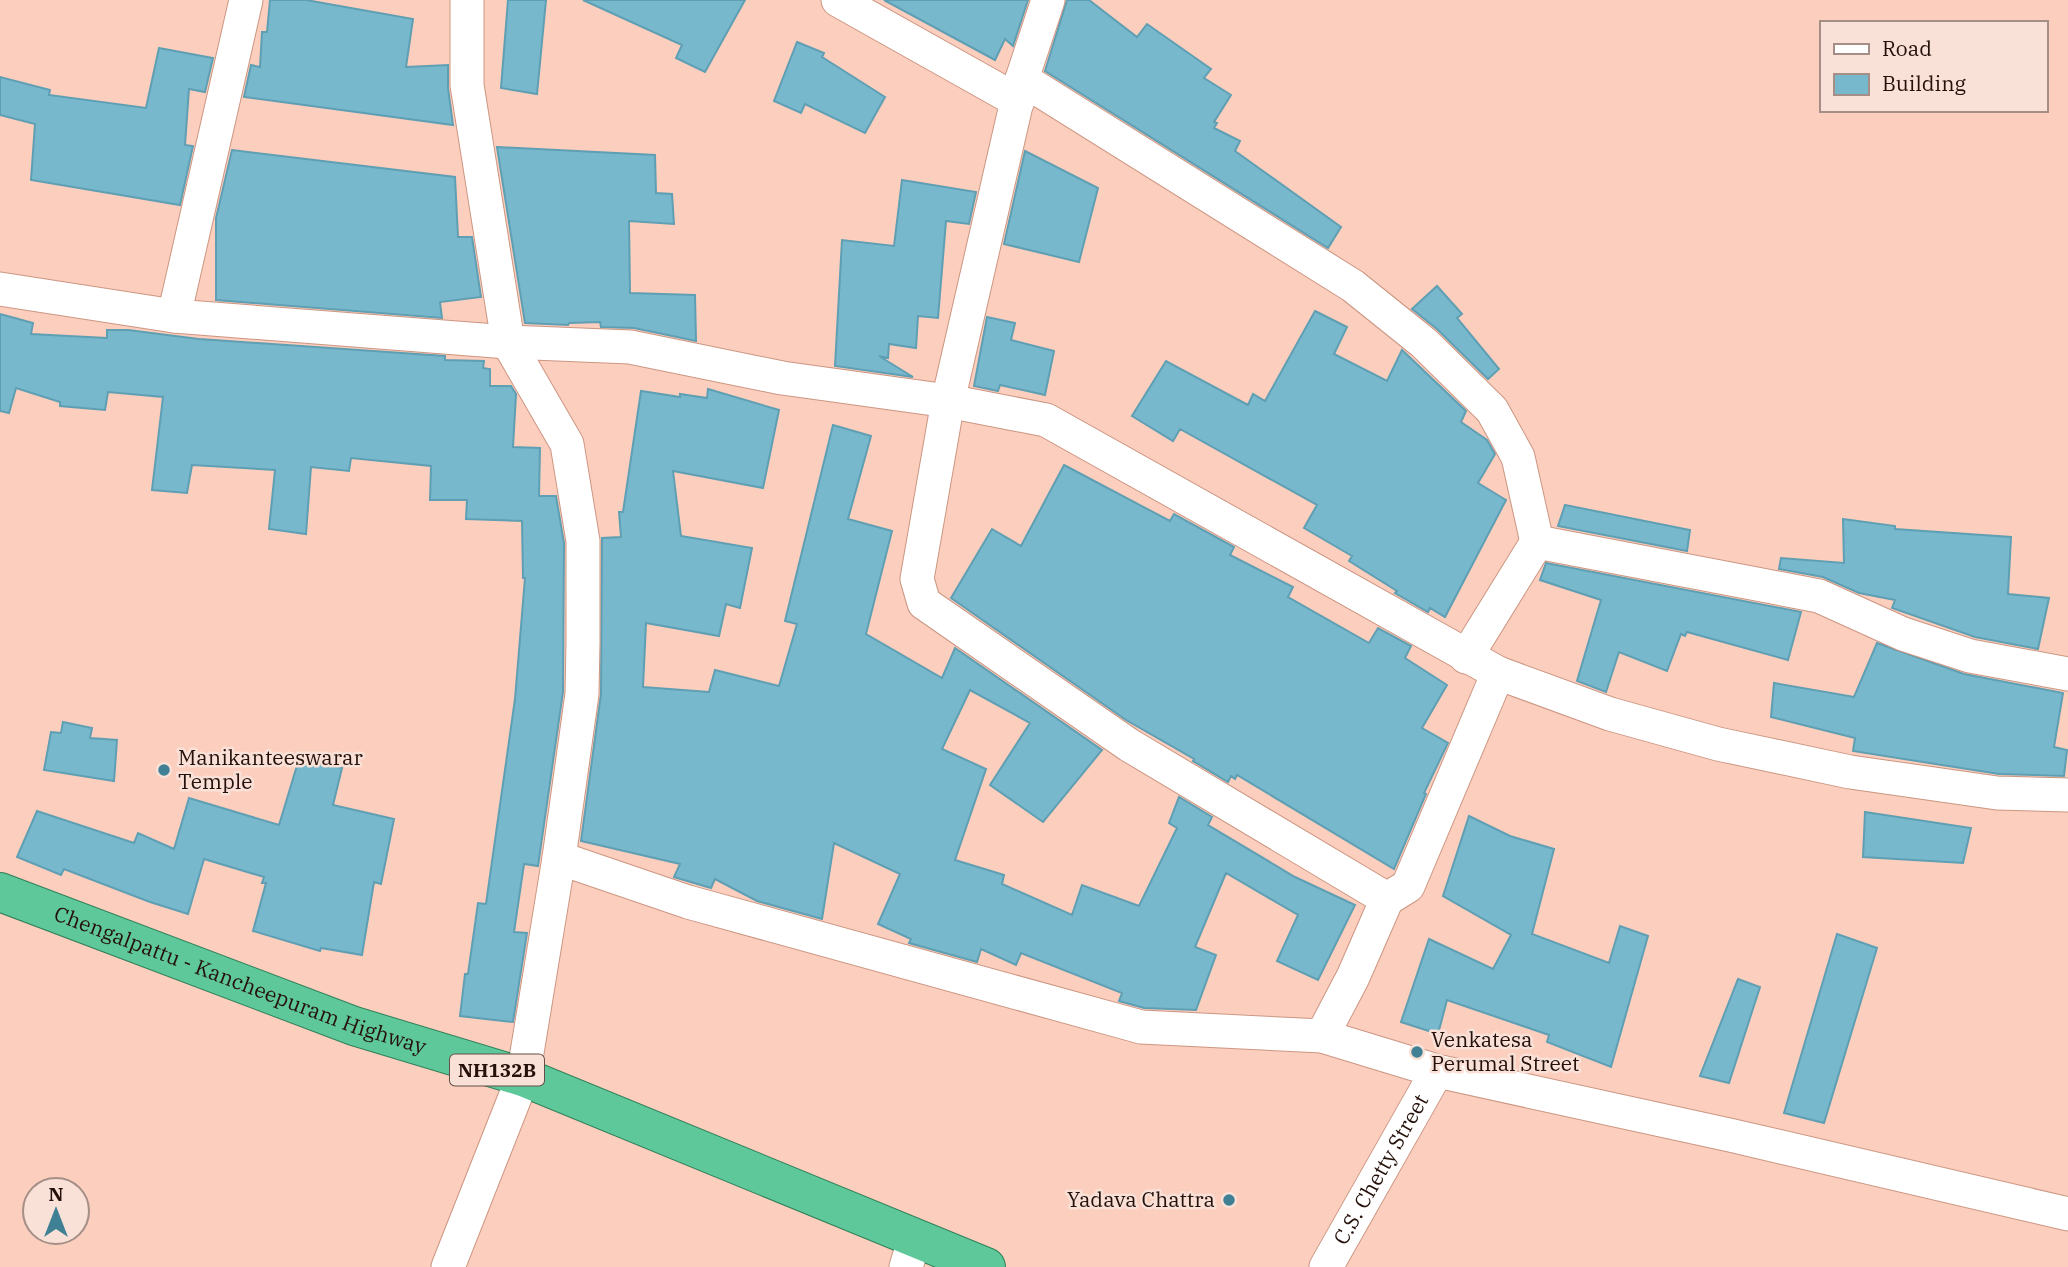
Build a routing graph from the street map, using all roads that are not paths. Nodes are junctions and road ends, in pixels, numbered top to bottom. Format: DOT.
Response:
graph roads {
  1 [pos="246,0"];
  2 [pos="467,0"];
  3 [pos="838,0"];
  4 [pos="1048,0"];
  5 [pos="1020,90"];
  6 [pos="0,289"];
  7 [pos="174,316"];
  8 [pos="508,342"];
  9 [pos="948,401"];
  10 [pos="1537,542"];
  11 [pos="1466,657"];
  12 [pos="1498,673"];
  13 [pos="2068,674"];
  14 [pos="2068,795"];
  15 [pos="559,858"];
  16 [pos="0,892"];
  17 [pos="1387,899"];
  18 [pos="1322,1036"];
  19 [pos="1437,1071"];
  20 [pos="523,1077"];
  21 [pos="2068,1214"];
  22 [pos="910,1252"];
  23 [pos="449,1267"];
  24 [pos="986,1267"];
  25 [pos="1326,1267"];
  1 -- 7 [label="street"];
  2 -- 8 [label="street"];
  3 -- 5 [label="street"];
  4 -- 5 [label="street"];
  5 -- 9 [label="street"];
  5 -- 10 [label="street"];
  6 -- 7 [label="street"];
  7 -- 8 [label="street"];
  8 -- 9 [label="street"];
  8 -- 15 [label="street"];
  9 -- 11 [label="street"];
  9 -- 17 [label="street"];
  10 -- 11 [label="street"];
  10 -- 13 [label="street"];
  11 -- 12 [label="street"];
  12 -- 14 [label="street"];
  12 -- 17 [label="street"];
  15 -- 18 [label="street"];
  15 -- 20 [label="street"];
  16 -- 20 [label="highway, Chengalpattu - Kancheepuram Highway / NH132B"];
  17 -- 18 [label="street"];
  18 -- 19 [label="street"];
  19 -- 21 [label="street"];
  19 -- 25 [label="street, C.S. Chetty Street"];
  20 -- 22 [label="highway, Chengalpattu - Kancheepuram Highway / NH132B"];
  20 -- 23 [label="street"];
  22 -- 24 [label="highway, Chengalpattu - Kancheepuram Highway / NH132B"];
}
